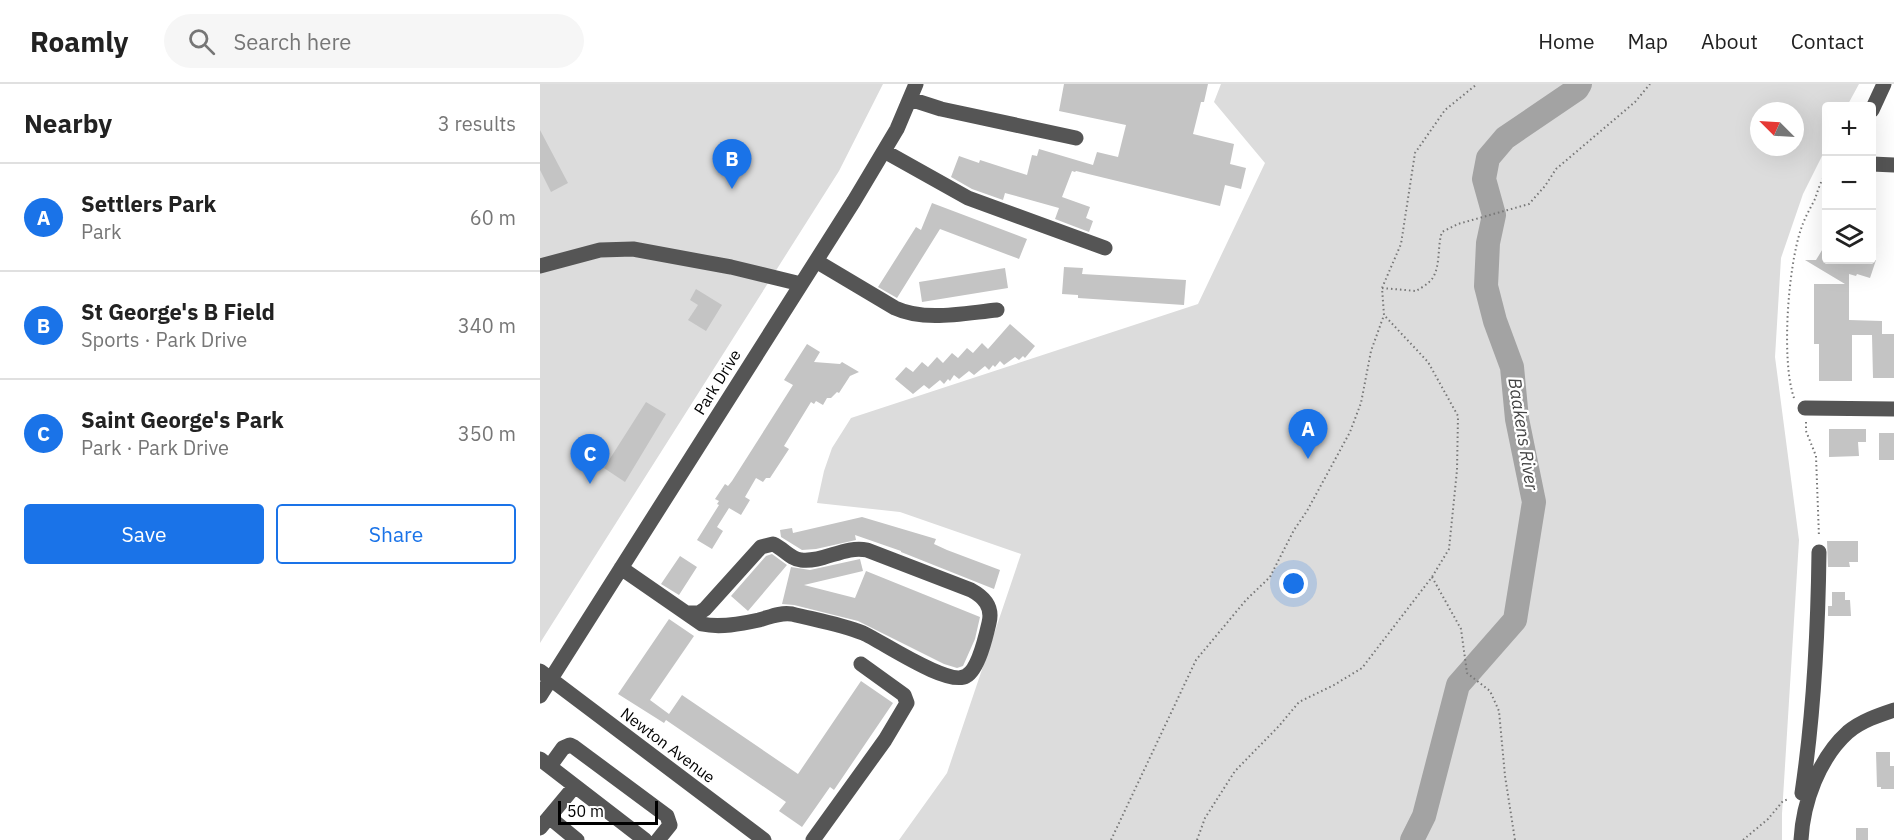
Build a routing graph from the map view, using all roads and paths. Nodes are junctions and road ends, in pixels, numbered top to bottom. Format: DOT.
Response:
graph roads {
  1 [pos="916,84"];
  2 [pos="1477,84"];
  3 [pos="1650,84"];
  4 [pos="1884,84"];
  5 [pos="910,99"];
  6 [pos="1876,102"];
  7 [pos="1076,138"];
  8 [pos="884,151"];
  9 [pos="1876,164"];
  10 [pos="1894,165"];
  11 [pos="1822,185"];
  12 [pos="1105,248"];
  13 [pos="816,261"];
  14 [pos="540,266"];
  15 [pos="801,284"];
  16 [pos="1382,288"];
  17 [pos="997,310"];
  18 [pos="1384,315"];
  19 [pos="1805,408"];
  20 [pos="1894,409"];
  21 [pos="1820,552"];
  22 [pos="621,568"];
  23 [pos="1432,577"];
  24 [pos="687,614"];
  25 [pos="861,664"];
  26 [pos="545,675"];
  27 [pos="540,696"];
  28 [pos="1894,710"];
  29 [pos="545,763"];
  30 [pos="575,786"];
  31 [pos="1810,792"];
  32 [pos="545,822"];
  33 [pos="577,840"];
  34 [pos="645,840"];
  35 [pos="658,840"];
  36 [pos="764,840"];
  37 [pos="813,840"];
  38 [pos="1111,840"];
  39 [pos="1197,840"];
  40 [pos="1515,840"];
  41 [pos="1743,840"];
  42 [pos="1801,840"];
  1 -- 5 [label="street, Park Drive"];
  2 -- 16 [label="path"];
  3 -- 16 [label="path"];
  4 -- 6 [label="street"];
  5 -- 7 [label="street"];
  5 -- 8 [label="street, Park Drive"];
  8 -- 12 [label="street"];
  8 -- 13 [label="street, Park Drive"];
  9 -- 10 [label="street"];
  11 -- 19 [label="path"];
  13 -- 15 [label="street, Park Drive"];
  13 -- 17 [label="street"];
  14 -- 15 [label="street"];
  15 -- 22 [label="street, Park Drive"];
  16 -- 18 [label="path"];
  18 -- 23 [label="path"];
  18 -- 38 [label="path"];
  19 -- 20 [label="street"];
  19 -- 21 [label="path"];
  21 -- 31 [label="street"];
  22 -- 24 [label="street"];
  22 -- 26 [label="street, Park Drive"];
  23 -- 39 [label="path"];
  23 -- 40 [label="path"];
  24 -- 24 [label="street"];
  25 -- 37 [label="street"];
  26 -- 27 [label="street, Park Drive"];
  26 -- 36 [label="street, Newton Avenue"];
  28 -- 31 [label="street"];
  29 -- 30 [label="street"];
  29 -- 35 [label="street"];
  30 -- 32 [label="street"];
  30 -- 34 [label="street"];
  31 -- 41 [label="path"];
  31 -- 42 [label="street"];
  32 -- 33 [label="street"];
}
